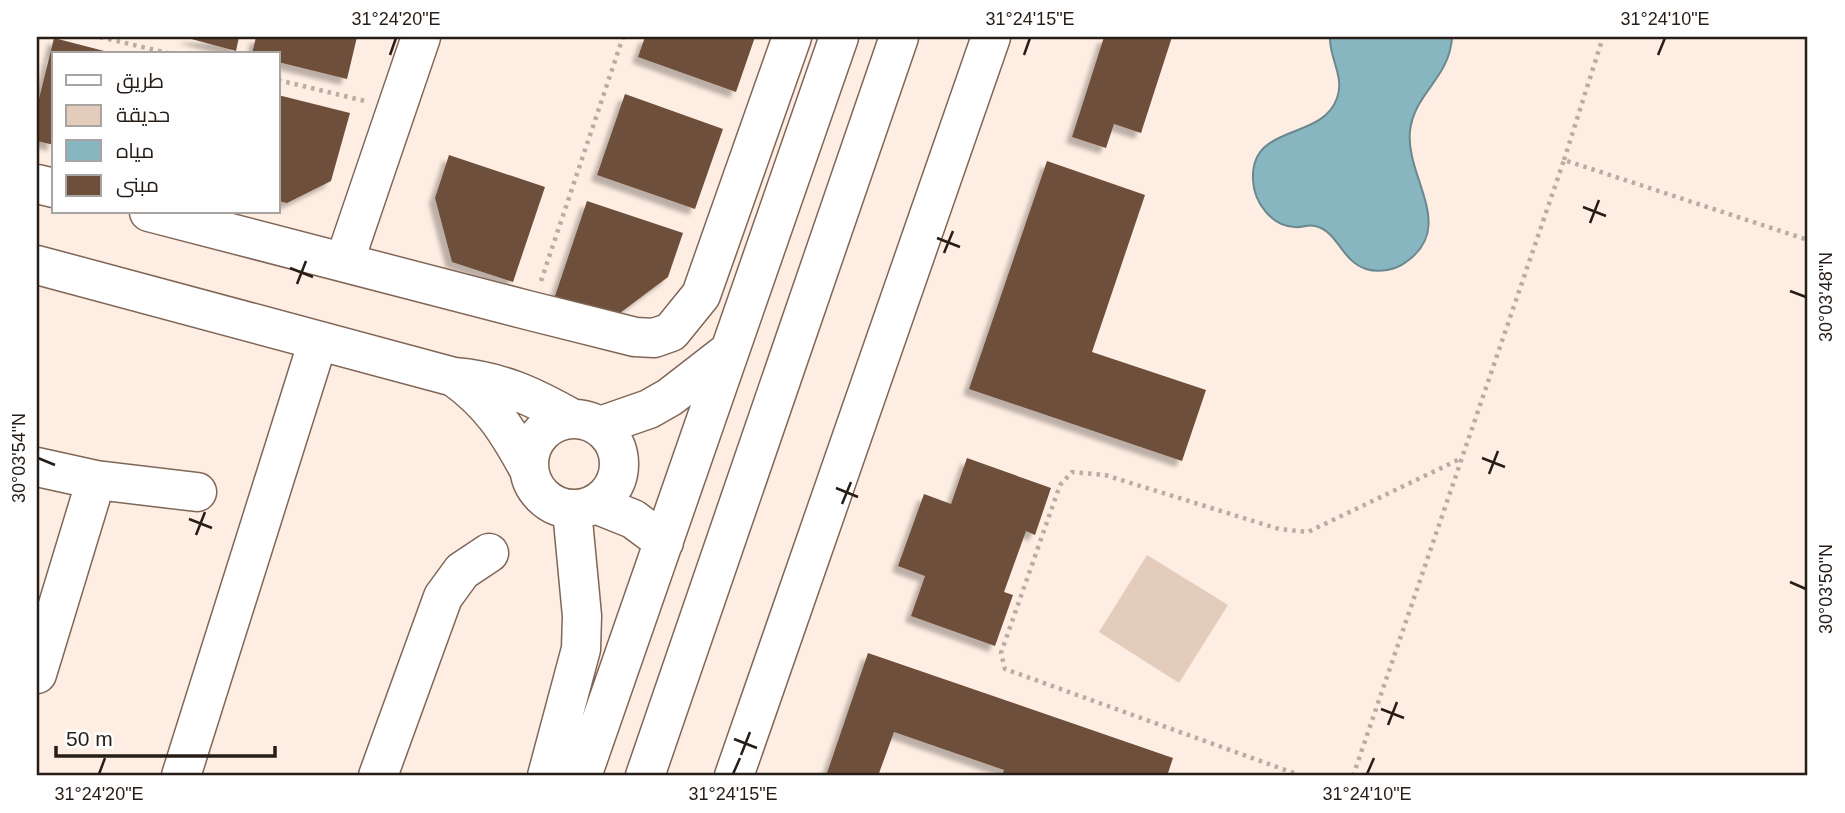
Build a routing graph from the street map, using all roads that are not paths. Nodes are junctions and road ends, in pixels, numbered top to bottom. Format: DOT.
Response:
graph roads {
  1 [pos="421,37"];
  2 [pos="792,37"];
  3 [pos="839,37"];
  4 [pos="899,37"];
  5 [pos="991,37"];
  6 [pos="157,214"];
  7 [pos="345,260"];
  8 [pos="37,265"];
  9 [pos="318,341"];
  10 [pos="728,352"];
  11 [pos="454,377"];
  12 [pos="586,423"];
  13 [pos="527,466"];
  14 [pos="37,467"];
  15 [pos="96,480"];
  16 [pos="197,492"];
  17 [pos="585,507"];
  18 [pos="664,542"];
  19 [pos="489,553"];
  20 [pos="37,674"];
  21 [pos="181,776"];
  22 [pos="378,776"];
  23 [pos="547,776"];
  24 [pos="582,776"];
  25 [pos="645,776"];
  26 [pos="734,776"];
  1 -- 7 [label="street"];
  2 -- 7 [label="street"];
  3 -- 10 [label="street"];
  4 -- 25 [label="street"];
  5 -- 26 [label="street"];
  6 -- 7 [label="street"];
  8 -- 9 [label="street"];
  9 -- 11 [label="street"];
  9 -- 21 [label="street"];
  10 -- 12 [label="street"];
  10 -- 18 [label="street"];
  11 -- 12 [label="street"];
  11 -- 13 [label="street"];
  12 -- 13 [label="street"];
  12 -- 17 [label="street"];
  13 -- 17 [label="street"];
  14 -- 15 [label="street"];
  15 -- 16 [label="street"];
  15 -- 20 [label="street"];
  17 -- 18 [label="street"];
  17 -- 23 [label="street"];
  18 -- 24 [label="street"];
  19 -- 22 [label="street"];
}
